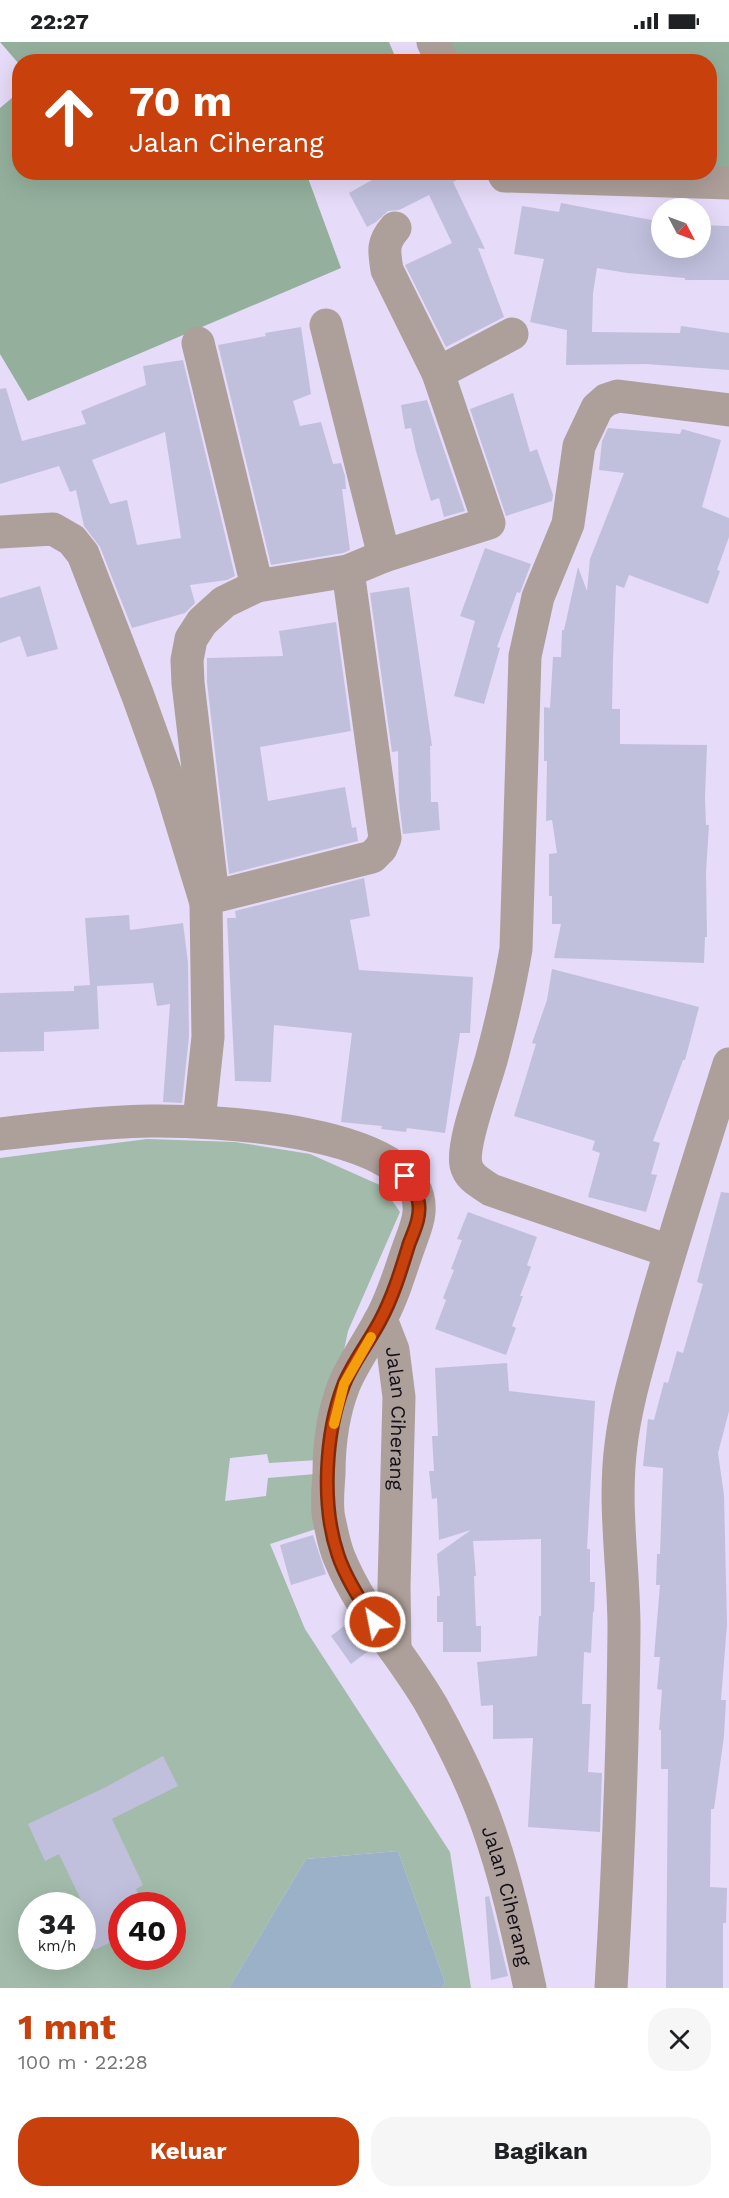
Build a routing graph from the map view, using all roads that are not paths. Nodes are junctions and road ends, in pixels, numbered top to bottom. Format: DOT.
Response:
graph roads {
  1 [pos="633,180"];
  2 [pos="729,183"];
  3 [pos="395,228"];
  4 [pos="326,325"];
  5 [pos="512,334"];
  6 [pos="198,343"];
  7 [pos="438,373"];
  8 [pos="729,410"];
  9 [pos="0,532"];
  10 [pos="384,556"];
  11 [pos="348,571"];
  12 [pos="257,586"];
  13 [pos="209,900"];
  14 [pos="729,1064"];
  15 [pos="199,1121"];
  16 [pos="0,1134"];
  17 [pos="669,1251"];
  18 [pos="381,1319"];
  19 [pos="395,1650"];
  20 [pos="530,1988"];
  21 [pos="611,1988"];
  1 -- 2 [label="street"];
  3 -- 7 [label="street"];
  4 -- 10 [label="street"];
  5 -- 7 [label="street"];
  6 -- 12 [label="street"];
  7 -- 10 [label="street"];
  8 -- 17 [label="street"];
  9 -- 13 [label="street"];
  10 -- 11 [label="street"];
  11 -- 12 [label="street"];
  11 -- 13 [label="street"];
  12 -- 13 [label="street"];
  13 -- 15 [label="street"];
  14 -- 17 [label="street"];
  15 -- 16 [label="street, Jalan Ciherang"];
  15 -- 18 [label="street, Jalan Ciherang"];
  17 -- 21 [label="street"];
  18 -- 19 [label="street, Jalan Ciherang"];
  18 -- 19 [label="street"];
  19 -- 20 [label="street, Jalan Ciherang"];
}
